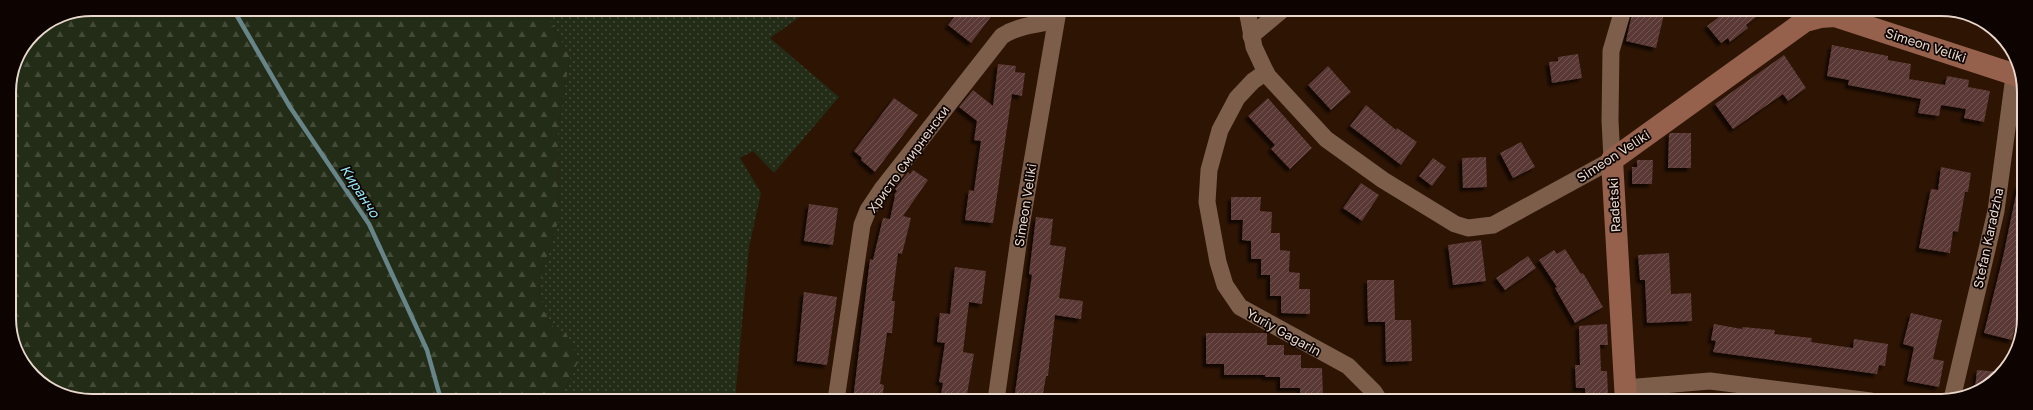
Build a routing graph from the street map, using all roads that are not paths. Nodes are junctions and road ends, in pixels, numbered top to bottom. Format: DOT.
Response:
graph roads {
  1 [pos="1053,16"];
  2 [pos="1056,16"];
  3 [pos="1247,16"];
  4 [pos="1275,16"];
  5 [pos="1621,16"];
  6 [pos="1834,16"];
  7 [pos="1834,16"];
  8 [pos="1251,36"];
  9 [pos="1266,72"];
  10 [pos="2016,76"];
  11 [pos="2016,86"];
  12 [pos="1612,160"];
  13 [pos="1954,392"];
  14 [pos="837,394"];
  15 [pos="997,394"];
  16 [pos="1375,394"];
  17 [pos="1626,394"];
  18 [pos="1632,394"];
  19 [pos="1815,394"];
  1 -- 14 [label="street, Христо Смирненски"];
  2 -- 15 [label="street, Simeon Veliki"];
  3 -- 8 [label="street, Simeon Veliki"];
  4 -- 8 [label="street"];
  5 -- 12 [label="street, Radetski"];
  6 -- 10 [label="street, Simeon Veliki"];
  7 -- 12 [label="street, Simeon Veliki"];
  8 -- 9 [label="street, Simeon Veliki"];
  9 -- 12 [label="street, Simeon Veliki"];
  9 -- 16 [label="street, Yuriy Gagarin"];
  11 -- 13 [label="street, Stefan Karadzha"];
  12 -- 17 [label="street, Radetski"];
  18 -- 19 [label="street"];
}
